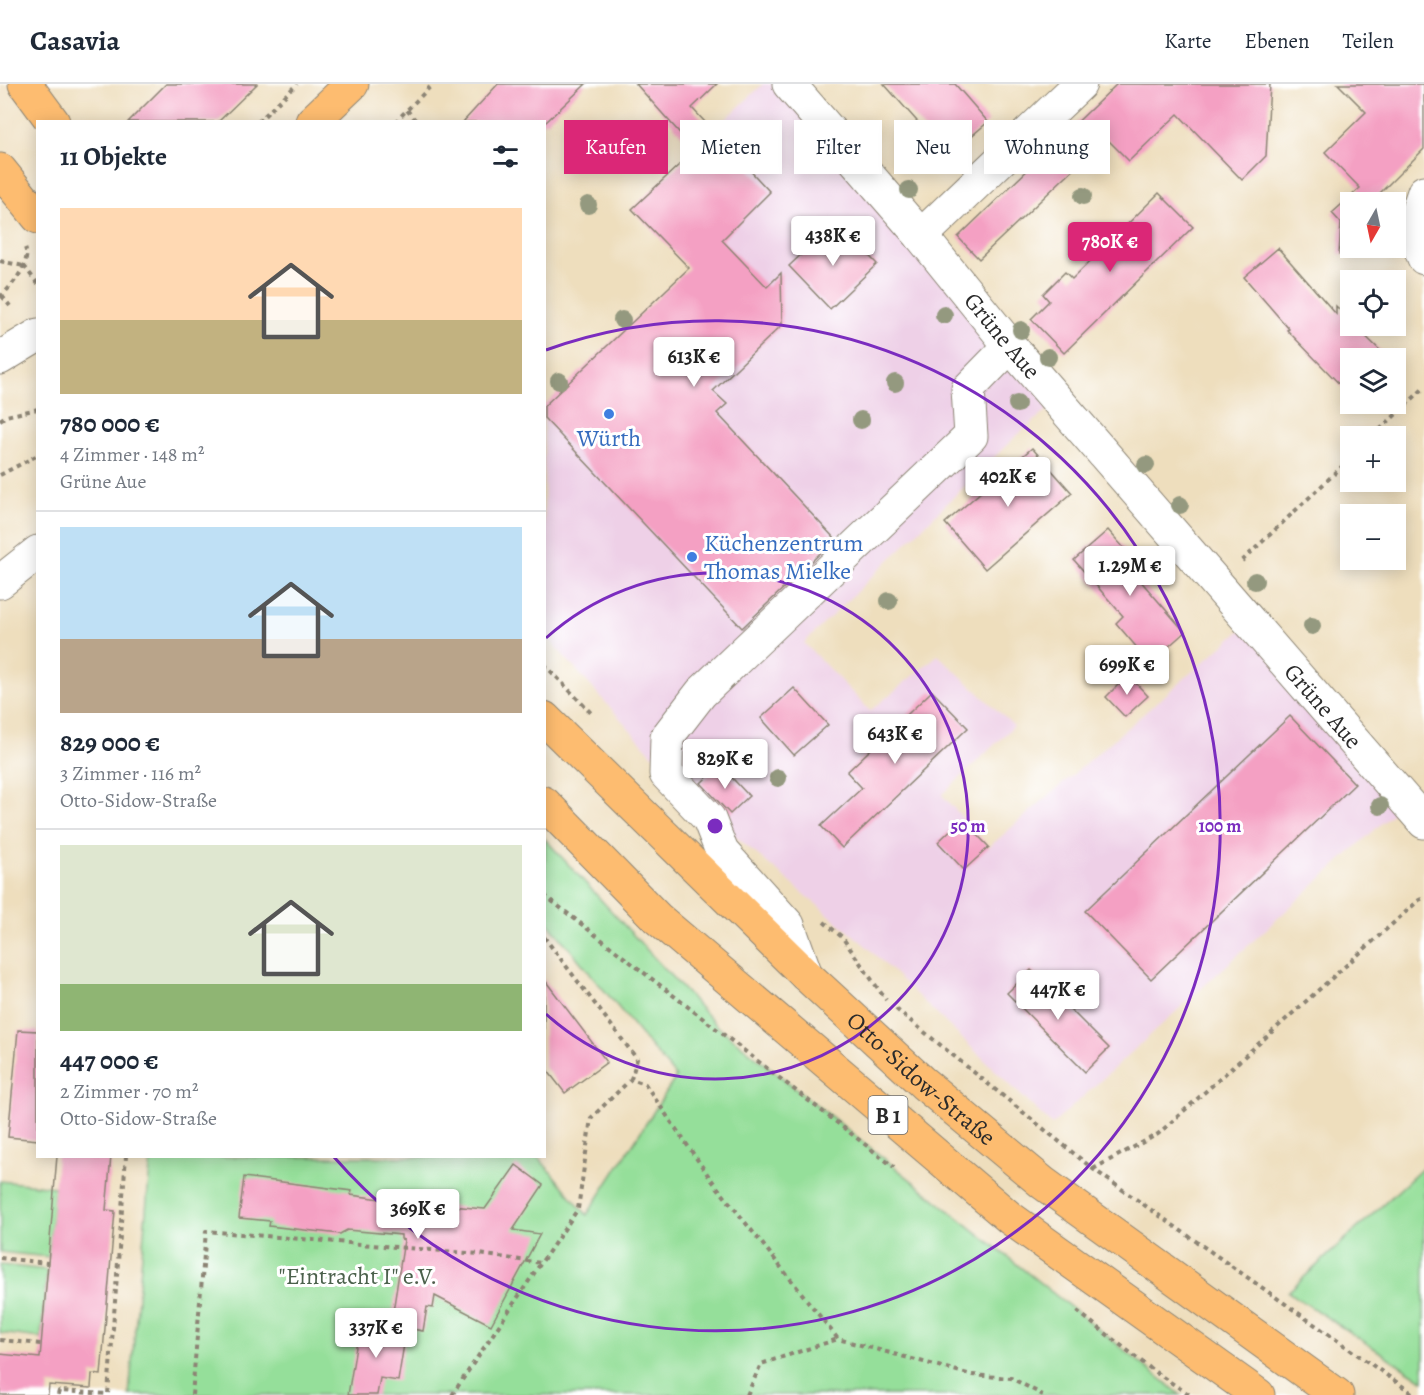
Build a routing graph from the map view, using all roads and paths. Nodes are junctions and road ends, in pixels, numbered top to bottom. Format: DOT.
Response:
graph roads {
  1 [pos="25,84"];
  2 [pos="297,84"];
  3 [pos="352,84"];
  4 [pos="433,84"];
  5 [pos="789,84"];
  6 [pos="1080,84"];
  7 [pos="407,110"];
  8 [pos="52,120"];
  9 [pos="260,120"];
  10 [pos="314,120"];
  11 [pos="397,120"];
  12 [pos="415,120"];
  13 [pos="0,170"];
  14 [pos="1424,192"];
  15 [pos="36,215"];
  16 [pos="921,236"];
  17 [pos="1424,258"];
  18 [pos="0,261"];
  19 [pos="24,266"];
  20 [pos="36,281"];
  21 [pos="1,297"];
  22 [pos="10,306"];
  23 [pos="36,336"];
  24 [pos="1010,346"];
  25 [pos="0,358"];
  26 [pos="1424,388"];
  27 [pos="36,409"];
  28 [pos="0,420"];
  29 [pos="1384,426"];
  30 [pos="36,456"];
  31 [pos="1340,469"];
  32 [pos="0,475"];
  33 [pos="36,554"];
  34 [pos="0,582"];
  35 [pos="1218,585"];
  36 [pos="546,666"];
  37 [pos="592,715"];
  38 [pos="546,720"];
  39 [pos="1418,803"];
  40 [pos="546,805"];
  41 [pos="546,897"];
  42 [pos="1424,898"];
  43 [pos="816,915"];
  44 [pos="546,940"];
  45 [pos="806,975"];
  46 [pos="631,1079"];
  47 [pos="126,1158"];
  48 [pos="1093,1169"];
  49 [pos="902,1174"];
  50 [pos="0,1258"];
  51 [pos="48,1263"];
  52 [pos="541,1263"];
  53 [pos="1071,1306"];
  54 [pos="838,1339"];
  55 [pos="0,1340"];
  56 [pos="41,1344"];
  57 [pos="58,1395"];
  58 [pos="107,1395"];
  59 [pos="192,1395"];
  60 [pos="452,1395"];
  61 [pos="747,1395"];
  62 [pos="1044,1395"];
  63 [pos="1190,1395"];
  64 [pos="1258,1395"];
  65 [pos="1337,1395"];
  66 [pos="1415,1395"];
  1 -- 8 [label="main road"];
  2 -- 9 [label="path"];
  3 -- 10 [label="main road"];
  4 -- 7 [label="path"];
  5 -- 16 [label="street, Grüne Aue"];
  6 -- 16 [label="street"];
  7 -- 11 [label="path"];
  7 -- 12 [label="path"];
  13 -- 15 [label="main road"];
  14 -- 17 [label="street"];
  16 -- 24 [label="street, Grüne Aue"];
  18 -- 19 [label="path"];
  19 -- 20 [label="path"];
  19 -- 21 [label="path"];
  21 -- 22 [label="path"];
  23 -- 25 [label="street"];
  24 -- 35 [label="street, Grüne Aue"];
  24 -- 45 [label="street"];
  26 -- 29 [label="path"];
  27 -- 28 [label="path"];
  30 -- 32 [label="path"];
  31 -- 35 [label="path"];
  33 -- 34 [label="street"];
  35 -- 39 [label="street, Grüne Aue"];
  36 -- 37 [label="path"];
  38 -- 45 [label="main road, Otto-Sidow-Straße / B 1"];
  40 -- 64 [label="main road, Otto-Sidow-Straße / B 1"];
  41 -- 49 [label="path"];
  42 -- 48 [label="path"];
  43 -- 48 [label="path"];
  44 -- 46 [label="path"];
  45 -- 65 [label="main road, Otto-Sidow-Straße / B 1"];
  46 -- 52 [label="path"];
  46 -- 54 [label="path"];
  47 -- 58 [label="path"];
  48 -- 66 [label="path"];
  50 -- 51 [label="path"];
  52 -- 59 [label="path"];
  52 -- 60 [label="path"];
  53 -- 63 [label="path"];
  54 -- 61 [label="path"];
  54 -- 62 [label="path"];
  55 -- 56 [label="path"];
  57 -- 58 [label="path"];
}
